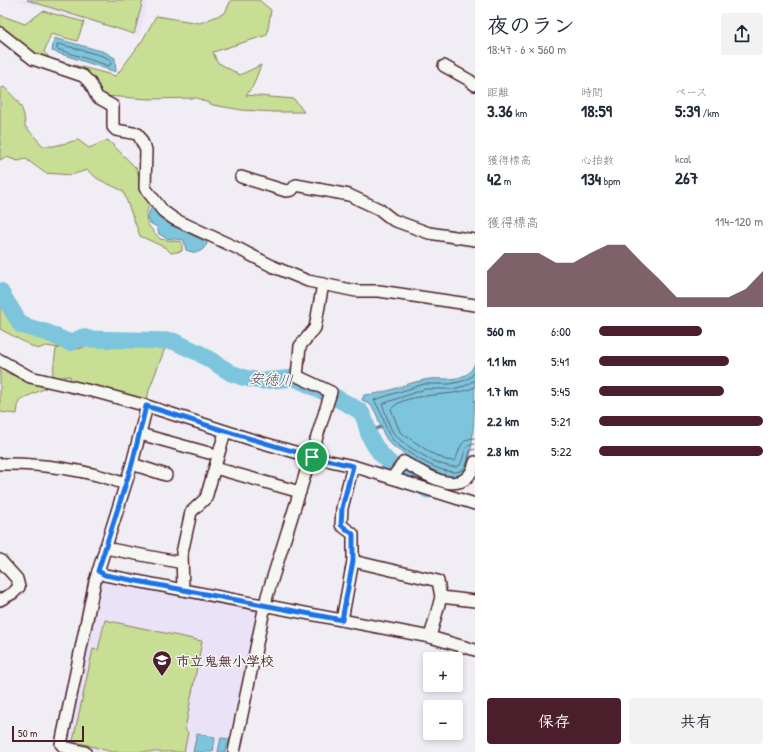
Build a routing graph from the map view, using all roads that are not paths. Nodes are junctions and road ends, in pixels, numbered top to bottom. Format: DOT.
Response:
graph roads {
  1 [pos="0,33"];
  2 [pos="444,66"];
  3 [pos="475,85"];
  4 [pos="240,177"];
  5 [pos="475,240"];
  6 [pos="323,284"];
  7 [pos="475,304"];
  8 [pos="0,360"];
  9 [pos="146,406"];
  10 [pos="225,432"];
  11 [pos="140,434"];
  12 [pos="209,453"];
  13 [pos="312,457"];
  14 [pos="475,462"];
  15 [pos="0,464"];
  16 [pos="132,464"];
  17 [pos="353,466"];
  18 [pos="215,468"];
  19 [pos="166,475"];
  20 [pos="392,478"];
  21 [pos="125,484"];
  22 [pos="300,492"];
  23 [pos="474,501"];
  24 [pos="105,548"];
  25 [pos="0,560"];
  26 [pos="353,561"];
  27 [pos="178,562"];
  28 [pos="98,571"];
  29 [pos="183,590"];
  30 [pos="441,597"];
  31 [pos="0,600"];
  32 [pos="475,601"];
  33 [pos="265,606"];
  34 [pos="342,620"];
  35 [pos="430,638"];
  36 [pos="475,650"];
  37 [pos="85,752"];
  38 [pos="234,752"];
  1 -- 6 [label="street"];
  2 -- 3 [label="street"];
  4 -- 5 [label="street"];
  6 -- 7 [label="street"];
  6 -- 13 [label="street"];
  8 -- 9 [label="street"];
  9 -- 10 [label="street"];
  9 -- 11 [label="street"];
  10 -- 13 [label="street"];
  10 -- 18 [label="street"];
  11 -- 12 [label="street"];
  11 -- 16 [label="street"];
  13 -- 17 [label="street"];
  13 -- 22 [label="street"];
  14 -- 20 [label="street"];
  15 -- 21 [label="street"];
  16 -- 19 [label="street"];
  16 -- 21 [label="street"];
  17 -- 20 [label="street"];
  17 -- 26 [label="street"];
  18 -- 22 [label="street"];
  18 -- 29 [label="street"];
  20 -- 23 [label="street"];
  21 -- 24 [label="street"];
  22 -- 33 [label="street"];
  24 -- 27 [label="street"];
  24 -- 28 [label="street"];
  25 -- 31 [label="street"];
  26 -- 30 [label="street"];
  26 -- 34 [label="street"];
  28 -- 29 [label="street"];
  28 -- 37 [label="street"];
  29 -- 33 [label="street"];
  30 -- 32 [label="street"];
  30 -- 35 [label="street"];
  33 -- 34 [label="street"];
  33 -- 38 [label="street"];
  34 -- 35 [label="street"];
  35 -- 36 [label="street"];
}
